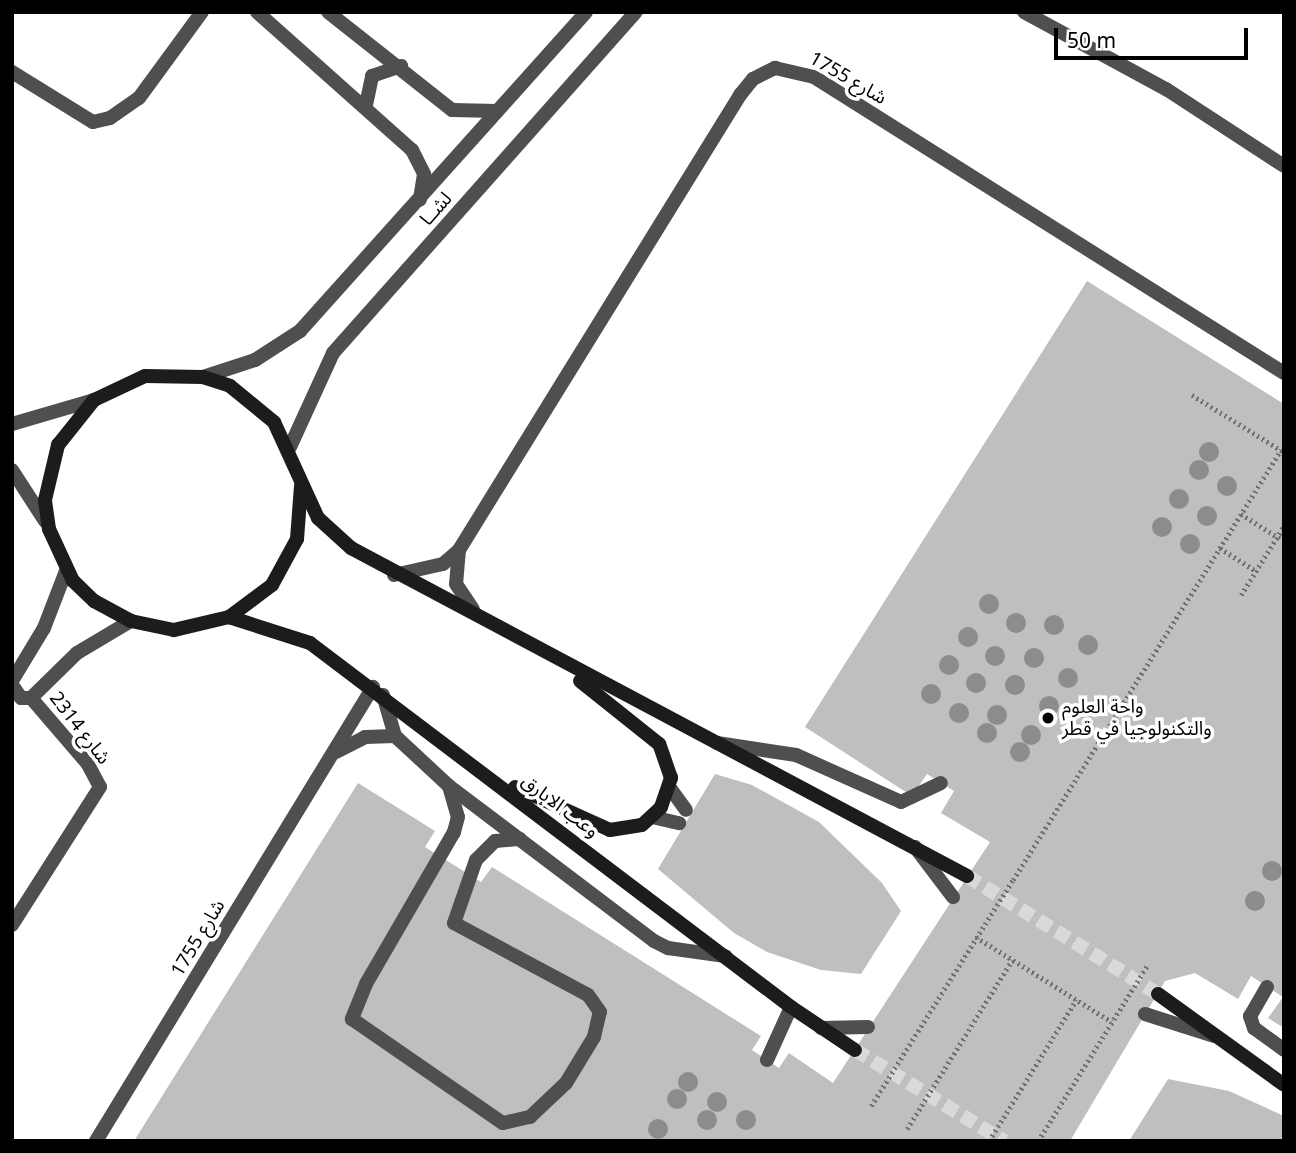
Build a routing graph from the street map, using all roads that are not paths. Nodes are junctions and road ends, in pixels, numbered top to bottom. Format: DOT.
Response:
graph roads {
  1 [pos="202,12"];
  2 [pos="257,12"];
  3 [pos="328,12"];
  4 [pos="586,12"];
  5 [pos="636,12"];
  6 [pos="1024,12"];
  7 [pos="401,66"];
  8 [pos="12,72"];
  9 [pos="366,105"];
  10 [pos="497,111"];
  11 [pos="1284,166"];
  12 [pos="419,201"];
  13 [pos="1284,373"];
  14 [pos="203,377"];
  15 [pos="94,400"];
  16 [pos="12,424"];
  17 [pos="290,447"];
  18 [pos="12,470"];
  19 [pos="301,486"];
  20 [pos="48,529"];
  21 [pos="459,550"];
  22 [pos="66,571"];
  23 [pos="394,575"];
  24 [pos="473,609"];
  25 [pos="229,617"];
  26 [pos="131,621"];
  27 [pos="547,656"];
  28 [pos="12,683"];
  29 [pos="378,691"];
  30 [pos="31,698"];
  31 [pos="395,736"];
  32 [pos="714,743"];
  33 [pos="332,755"];
  34 [pos="479,769"];
  35 [pos="941,783"];
  36 [pos="449,786"];
  37 [pos="670,788"];
  38 [pos="652,817"];
  39 [pos="520,839"];
  40 [pos="915,847"];
  41 [pos="967,876"];
  42 [pos="953,897"];
  43 [pos="12,925"];
  44 [pos="725,956"];
  45 [pos="1267,987"];
  46 [pos="1158,994"];
  47 [pos="791,1007"];
  48 [pos="1145,1014"];
  49 [pos="868,1027"];
  50 [pos="821,1028"];
  51 [pos="1216,1036"];
  52 [pos="855,1050"];
  53 [pos="1284,1050"];
  54 [pos="767,1060"];
  55 [pos="1284,1085"];
  56 [pos="96,1141"];
  1 -- 8 [label="street"];
  2 -- 9 [label="street"];
  3 -- 7 [label="street"];
  4 -- 10 [label="street, لشــا"];
  5 -- 17 [label="street, لشــا"];
  6 -- 11 [label="street"];
  7 -- 9 [label="street"];
  7 -- 10 [label="street"];
  9 -- 12 [label="street"];
  10 -- 12 [label="street, لشــا"];
  12 -- 14 [label="street, لشــا"];
  13 -- 21 [label="street, شارع 1755"];
  14 -- 15 [label="street"];
  14 -- 17 [label="street"];
  15 -- 16 [label="street"];
  15 -- 20 [label="street"];
  17 -- 19 [label="street"];
  18 -- 20 [label="street"];
  19 -- 23 [label="street"];
  19 -- 25 [label="street"];
  20 -- 22 [label="street"];
  21 -- 23 [label="street, شارع 1755"];
  21 -- 24 [label="street, شارع 1755"];
  22 -- 26 [label="street"];
  22 -- 28 [label="street"];
  23 -- 24 [label="street"];
  24 -- 27 [label="street"];
  25 -- 26 [label="street"];
  25 -- 29 [label="street, وعب الابارق"];
  26 -- 30 [label="street"];
  27 -- 32 [label="street"];
  27 -- 37 [label="street"];
  28 -- 30 [label="street"];
  29 -- 31 [label="street"];
  29 -- 33 [label="street, شارع 1755"];
  29 -- 34 [label="street, وعب الابارق"];
  30 -- 43 [label="street, شارع 2314"];
  31 -- 33 [label="street, شارع 1755"];
  31 -- 36 [label="street"];
  32 -- 35 [label="street"];
  32 -- 40 [label="street"];
  33 -- 56 [label="street, شارع 1755"];
  34 -- 38 [label="street"];
  34 -- 44 [label="street, وعب الابارق"];
  36 -- 39 [label="street"];
  36 -- 39 [label="street"];
  37 -- 38 [label="street"];
  37 -- 38 [label="street"];
  39 -- 44 [label="street"];
  40 -- 41 [label="street"];
  40 -- 42 [label="street"];
  44 -- 47 [label="street, وعب الابارق"];
  45 -- 53 [label="street"];
  46 -- 51 [label="street"];
  47 -- 50 [label="street, وعب الابارق"];
  47 -- 54 [label="street"];
  48 -- 51 [label="street"];
  49 -- 50 [label="street"];
  50 -- 52 [label="street, وعب الابارق"];
  51 -- 55 [label="street"];
}
